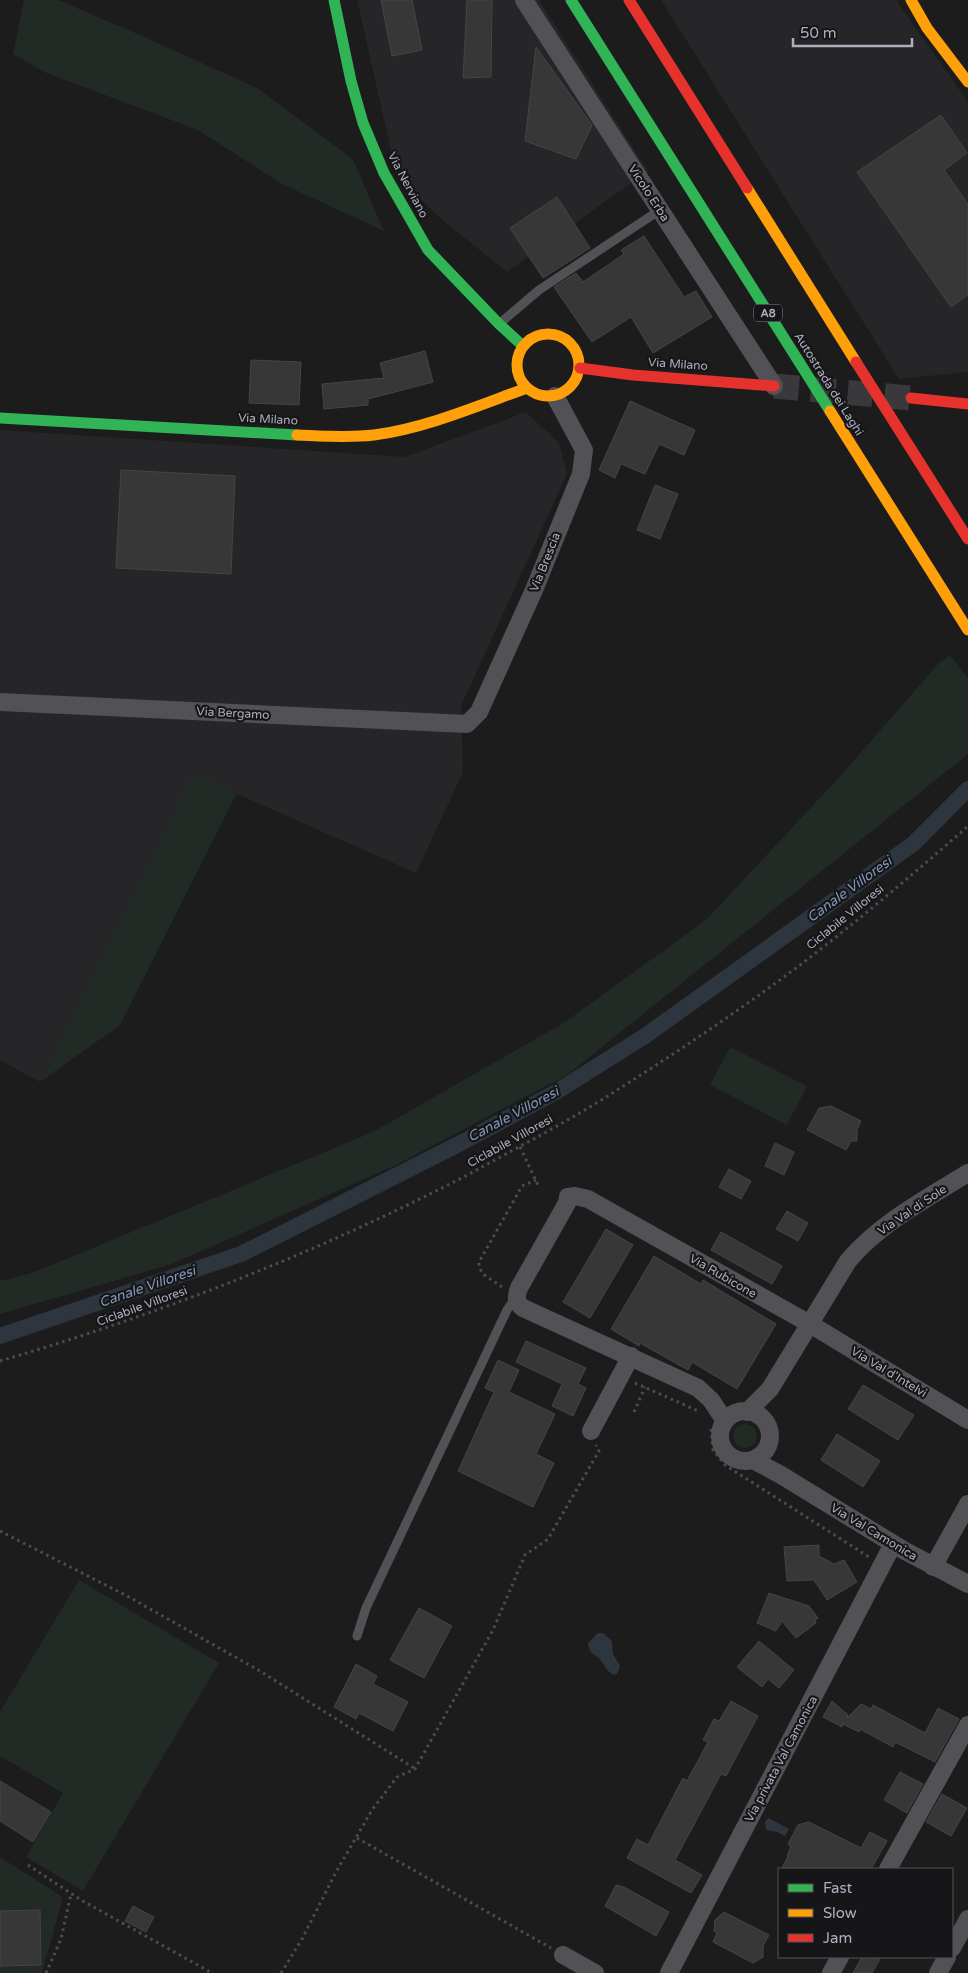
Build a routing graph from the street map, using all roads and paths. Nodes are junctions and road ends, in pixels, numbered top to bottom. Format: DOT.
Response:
graph roads {
  1 [pos="334,0"];
  2 [pos="524,0"];
  3 [pos="570,0"];
  4 [pos="629,0"];
  5 [pos="913,0"];
  6 [pos="968,82"];
  7 [pos="660,210"];
  8 [pos="499,324"];
  9 [pos="523,346"];
  10 [pos="580,368"];
  11 [pos="774,386"];
  12 [pos="527,388"];
  13 [pos="968,395"];
  14 [pos="555,396"];
  15 [pos="911,398"];
  16 [pos="945,401"];
  17 [pos="968,404"];
  18 [pos="0,418"];
  19 [pos="968,538"];
  20 [pos="967,628"];
  21 [pos="0,702"];
  22 [pos="467,724"];
  23 [pos="968,826"];
  24 [pos="520,1146"];
  25 [pos="968,1173"];
  26 [pos="536,1180"];
  27 [pos="538,1185"];
  28 [pos="518,1292"];
  29 [pos="810,1324"];
  30 [pos="631,1356"];
  31 [pos="0,1361"];
  32 [pos="632,1382"];
  33 [pos="645,1387"];
  34 [pos="706,1407"];
  35 [pos="634,1412"];
  36 [pos="750,1414"];
  37 [pos="968,1420"];
  38 [pos="718,1424"];
  39 [pos="591,1431"];
  40 [pos="759,1454"];
  41 [pos="968,1504"];
  42 [pos="0,1531"];
  43 [pos="893,1544"];
  44 [pos="882,1565"];
  45 [pos="933,1567"];
  46 [pos="968,1584"];
  47 [pos="357,1636"];
  48 [pos="968,1725"];
  49 [pos="415,1768"];
  50 [pos="357,1838"];
  51 [pos="28,1865"];
  52 [pos="889,1868"];
  53 [pos="71,1894"];
  54 [pos="968,1919"];
  55 [pos="953,1946"];
  56 [pos="562,1955"];
  57 [pos="839,1958"];
  58 [pos="946,1958"];
  59 [pos="46,1973"];
  60 [pos="212,1973"];
  61 [pos="281,1973"];
  62 [pos="595,1973"];
  63 [pos="669,1973"];
  64 [pos="831,1973"];
  65 [pos="938,1973"];
  1 -- 8 [label="main road, Via Nerviano"];
  2 -- 7 [label="street, Vicolo Erba"];
  3 -- 20 [label="main road, Autostrada dei Laghi / A8"];
  4 -- 19 [label="main road"];
  5 -- 6 [label="main road"];
  7 -- 8 [label="lane"];
  7 -- 11 [label="street, Vicolo Erba"];
  8 -- 9 [label="main road, Via Nerviano"];
  9 -- 10 [label="main road"];
  9 -- 12 [label="main road"];
  10 -- 11 [label="main road, Via Milano"];
  10 -- 14 [label="main road"];
  12 -- 14 [label="main road"];
  12 -- 18 [label="main road, Via Milano"];
  13 -- 16 [label="main road"];
  14 -- 22 [label="street, Via Brescia"];
  15 -- 16 [label="main road"];
  16 -- 17 [label="main road"];
  21 -- 22 [label="street, Via Bergamo"];
  23 -- 24 [label="path, Ciclabile Villoresi"];
  24 -- 26 [label="path"];
  24 -- 31 [label="path, Ciclabile Villoresi"];
  25 -- 29 [label="street, Via Val di Sole"];
  26 -- 27 [label="path"];
  26 -- 28 [label="path"];
  28 -- 29 [label="street, Via Rubicone"];
  28 -- 30 [label="street"];
  28 -- 47 [label="lane"];
  29 -- 36 [label="street"];
  29 -- 37 [label="street, Via Val d'Intelvi"];
  30 -- 34 [label="street"];
  30 -- 39 [label="street"];
  32 -- 33 [label="path"];
  33 -- 34 [label="path"];
  33 -- 35 [label="path"];
  34 -- 36 [label="street"];
  34 -- 38 [label="street"];
  36 -- 38 [label="street"];
  36 -- 40 [label="street"];
  38 -- 40 [label="street"];
  38 -- 44 [label="path"];
  39 -- 49 [label="path"];
  40 -- 43 [label="street, Via Val Camonica"];
  41 -- 45 [label="street"];
  42 -- 49 [label="path"];
  43 -- 44 [label="street, Via privata Val Camonica"];
  43 -- 45 [label="street, Via Val Camonica"];
  44 -- 63 [label="street, Via privata Val Camonica"];
  45 -- 46 [label="street, Via Val Camonica"];
  48 -- 52 [label="street"];
  49 -- 50 [label="path"];
  50 -- 56 [label="path"];
  50 -- 61 [label="path"];
  51 -- 53 [label="path"];
  53 -- 59 [label="path"];
  53 -- 60 [label="path"];
  54 -- 55 [label="street"];
  56 -- 62 [label="street"];
  57 -- 64 [label="street"];
  58 -- 65 [label="street"];
}
